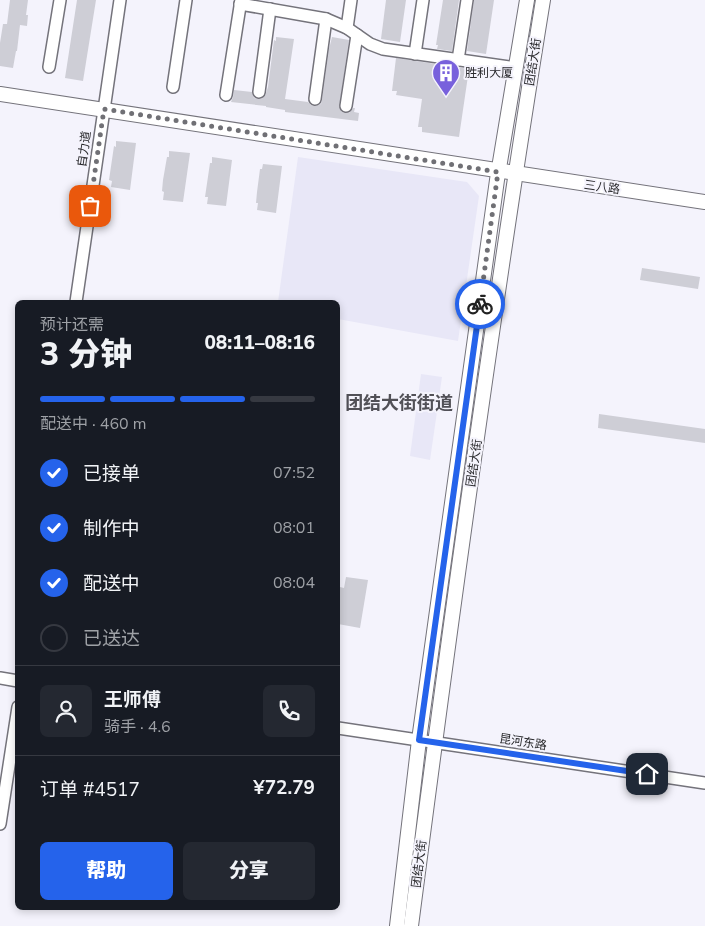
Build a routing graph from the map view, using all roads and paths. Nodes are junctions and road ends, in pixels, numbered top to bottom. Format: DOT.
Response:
graph roads {
  1 [pos="60,0"];
  2 [pos="120,0"];
  3 [pos="186,0"];
  4 [pos="351,0"];
  5 [pos="422,0"];
  6 [pos="467,0"];
  7 [pos="527,0"];
  8 [pos="543,0"];
  9 [pos="240,2"];
  10 [pos="270,9"];
  11 [pos="326,19"];
  12 [pos="352,32"];
  13 [pos="415,54"];
  14 [pos="458,60"];
  15 [pos="48,67"];
  16 [pos="516,68"];
  17 [pos="173,87"];
  18 [pos="259,92"];
  19 [pos="0,94"];
  20 [pos="226,95"];
  21 [pos="315,99"];
  22 [pos="346,106"];
  23 [pos="104,109"];
  24 [pos="498,172"];
  25 [pos="515,174"];
  26 [pos="705,202"];
  27 [pos="76,300"];
  28 [pos="0,678"];
  29 [pos="15,680"];
  30 [pos="15,726"];
  31 [pos="340,728"];
  32 [pos="419,740"];
  33 [pos="434,742"];
  34 [pos="705,783"];
  35 [pos="0,824"];
  36 [pos="397,926"];
  37 [pos="411,926"];
  1 -- 15 [label="street"];
  2 -- 23 [label="street, 自力道"];
  3 -- 17 [label="street"];
  4 -- 12 [label="street"];
  5 -- 13 [label="street"];
  6 -- 14 [label="street"];
  7 -- 16 [label="main road, 团结大街"];
  8 -- 25 [label="main road, 团结大街"];
  9 -- 10 [label="street"];
  9 -- 20 [label="street"];
  10 -- 11 [label="street"];
  10 -- 18 [label="street"];
  11 -- 12 [label="street"];
  11 -- 21 [label="street"];
  12 -- 13 [label="street"];
  12 -- 22 [label="street"];
  13 -- 14 [label="street"];
  14 -- 16 [label="street"];
  16 -- 24 [label="main road, 团结大街"];
  19 -- 23 [label="main road, 三八路"];
  23 -- 24 [label="main road, 三八路"];
  23 -- 27 [label="street, 自力道"];
  24 -- 25 [label="main road, 三八路"];
  24 -- 32 [label="main road, 团结大街"];
  25 -- 26 [label="main road, 三八路"];
  25 -- 33 [label="main road, 团结大街"];
  28 -- 29 [label="street"];
  30 -- 35 [label="street"];
  31 -- 32 [label="street, 昆河东路"];
  32 -- 33 [label="street, 昆河东路"];
  32 -- 36 [label="main road, 团结大街"];
  33 -- 34 [label="street, 昆河东路"];
  33 -- 37 [label="main road, 团结大街"];
}
